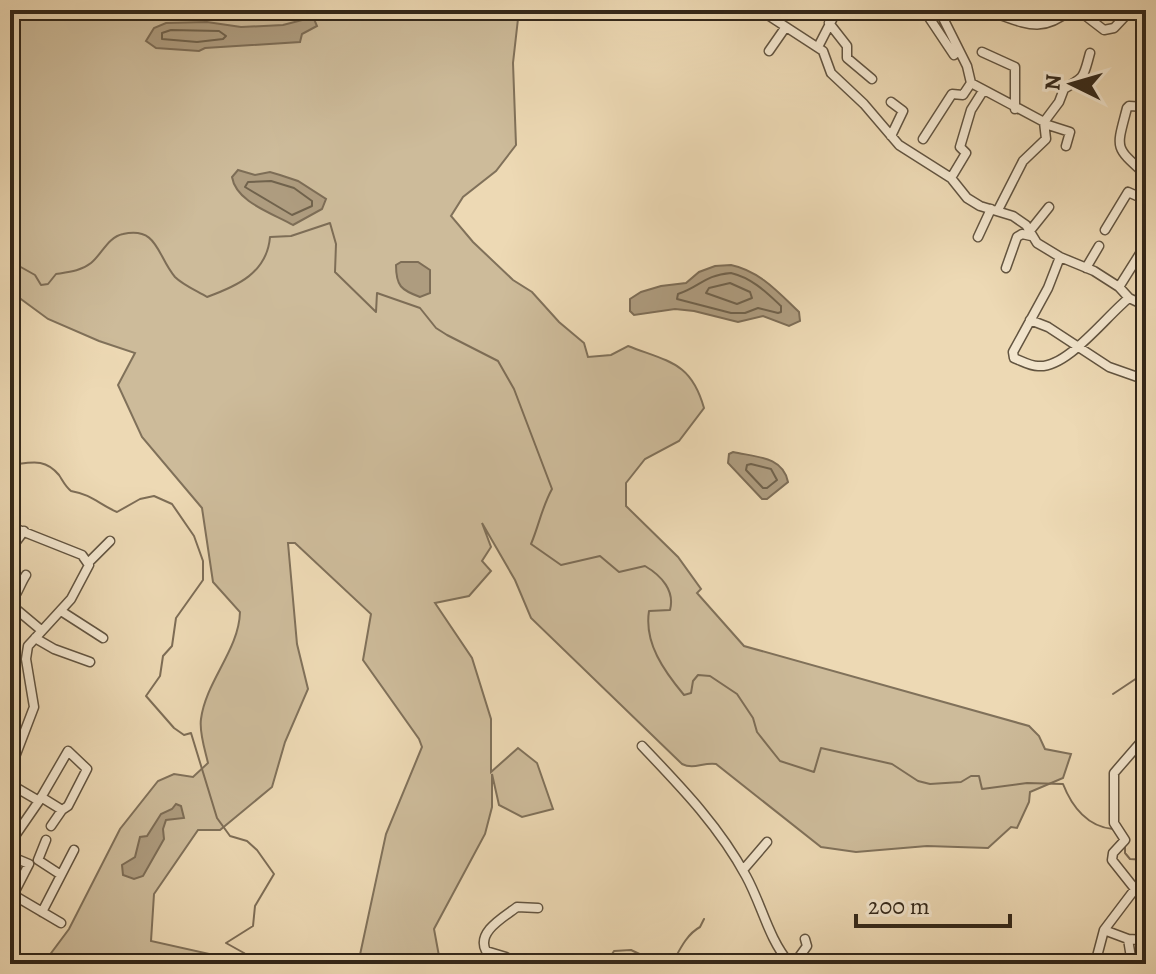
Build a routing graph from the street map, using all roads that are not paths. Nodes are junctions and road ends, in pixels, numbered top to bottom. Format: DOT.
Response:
graph roads {
  1 [pos="760,10"];
  2 [pos="837,10"];
  3 [pos="924,10"];
  4 [pos="986,10"];
  5 [pos="1070,10"];
  6 [pos="1078,10"];
  7 [pos="1131,10"];
  8 [pos="941,14"];
  9 [pos="829,23"];
  10 [pos="785,28"];
  11 [pos="818,47"];
  12 [pos="769,51"];
  13 [pos="982,52"];
  14 [pos="1090,53"];
  15 [pos="954,55"];
  16 [pos="872,79"];
  17 [pos="971,83"];
  18 [pos="983,91"];
  19 [pos="891,102"];
  20 [pos="1146,107"];
  21 [pos="1015,109"];
  22 [pos="1044,123"];
  23 [pos="891,136"];
  24 [pos="923,139"];
  25 [pos="1066,146"];
  26 [pos="1146,175"];
  27 [pos="951,178"];
  28 [pos="1146,200"];
  29 [pos="1049,207"];
  30 [pos="995,210"];
  31 [pos="1105,230"];
  32 [pos="1030,234"];
  33 [pos="978,237"];
  34 [pos="1146,244"];
  35 [pos="1099,246"];
  36 [pos="1060,257"];
  37 [pos="1006,268"];
  38 [pos="1086,268"];
  39 [pos="1119,287"];
  40 [pos="1129,298"];
  41 [pos="1146,306"];
  42 [pos="1030,320"];
  43 [pos="1076,347"];
  44 [pos="1146,380"];
  45 [pos="14,528"];
  46 [pos="24,531"];
  47 [pos="110,541"];
  48 [pos="10,550"];
  49 [pos="88,560"];
  50 [pos="26,575"];
  51 [pos="10,603"];
  52 [pos="61,611"];
  53 [pos="41,630"];
  54 [pos="35,638"];
  55 [pos="103,638"];
  56 [pos="90,662"];
  57 [pos="1146,736"];
  58 [pos="642,746"];
  59 [pos="10,770"];
  60 [pos="10,784"];
  61 [pos="40,799"];
  62 [pos="62,810"];
  63 [pos="51,826"];
  64 [pos="46,840"];
  65 [pos="767,842"];
  66 [pos="10,843"];
  67 [pos="74,850"];
  68 [pos="10,851"];
  69 [pos="743,870"];
  70 [pos="61,875"];
  71 [pos="11,894"];
  72 [pos="538,908"];
  73 [pos="42,912"];
  74 [pos="61,923"];
  75 [pos="1104,930"];
  76 [pos="805,939"];
  77 [pos="1128,939"];
  78 [pos="1146,940"];
  79 [pos="10,956"];
  80 [pos="21,963"];
  81 [pos="515,964"];
  82 [pos="792,964"];
  83 [pos="1096,964"];
  84 [pos="1132,964"];
  1 -- 10 [label="street"];
  2 -- 9 [label="street"];
  3 -- 15 [label="street"];
  4 -- 5 [label="street"];
  6 -- 7 [label="street"];
  8 -- 17 [label="street"];
  9 -- 11 [label="street"];
  9 -- 16 [label="street"];
  10 -- 11 [label="street"];
  10 -- 12 [label="street"];
  11 -- 23 [label="street"];
  13 -- 21 [label="street"];
  14 -- 22 [label="street"];
  17 -- 18 [label="street"];
  17 -- 24 [label="street"];
  18 -- 21 [label="street"];
  18 -- 27 [label="street"];
  19 -- 23 [label="street"];
  20 -- 26 [label="street"];
  21 -- 22 [label="street"];
  22 -- 25 [label="street"];
  22 -- 30 [label="street"];
  23 -- 27 [label="street"];
  27 -- 30 [label="street"];
  28 -- 31 [label="street"];
  29 -- 32 [label="street"];
  30 -- 32 [label="street"];
  30 -- 33 [label="street"];
  32 -- 36 [label="street"];
  32 -- 37 [label="street"];
  34 -- 39 [label="street"];
  35 -- 38 [label="street"];
  36 -- 38 [label="street"];
  36 -- 42 [label="street"];
  38 -- 39 [label="street"];
  39 -- 40 [label="street"];
  40 -- 41 [label="street"];
  40 -- 43 [label="street"];
  42 -- 43 [label="street"];
  42 -- 43 [label="street"];
  43 -- 44 [label="street"];
  45 -- 46 [label="street"];
  46 -- 48 [label="street"];
  46 -- 49 [label="street"];
  47 -- 49 [label="street"];
  49 -- 52 [label="street"];
  50 -- 51 [label="street"];
  51 -- 53 [label="street"];
  52 -- 53 [label="street"];
  52 -- 55 [label="street"];
  53 -- 54 [label="street"];
  54 -- 56 [label="street"];
  54 -- 59 [label="street"];
  57 -- 75 [label="street"];
  58 -- 69 [label="street"];
  60 -- 61 [label="street"];
  61 -- 62 [label="street"];
  61 -- 62 [label="street"];
  61 -- 66 [label="street"];
  62 -- 63 [label="street"];
  64 -- 70 [label="street"];
  65 -- 69 [label="street"];
  67 -- 70 [label="street"];
  68 -- 71 [label="street"];
  69 -- 82 [label="street"];
  70 -- 73 [label="street"];
  71 -- 73 [label="street"];
  72 -- 81 [label="street"];
  73 -- 74 [label="street"];
  75 -- 77 [label="street"];
  75 -- 83 [label="street"];
  76 -- 82 [label="street"];
  77 -- 78 [label="street"];
  77 -- 84 [label="street"];
  79 -- 80 [label="street"];
}
